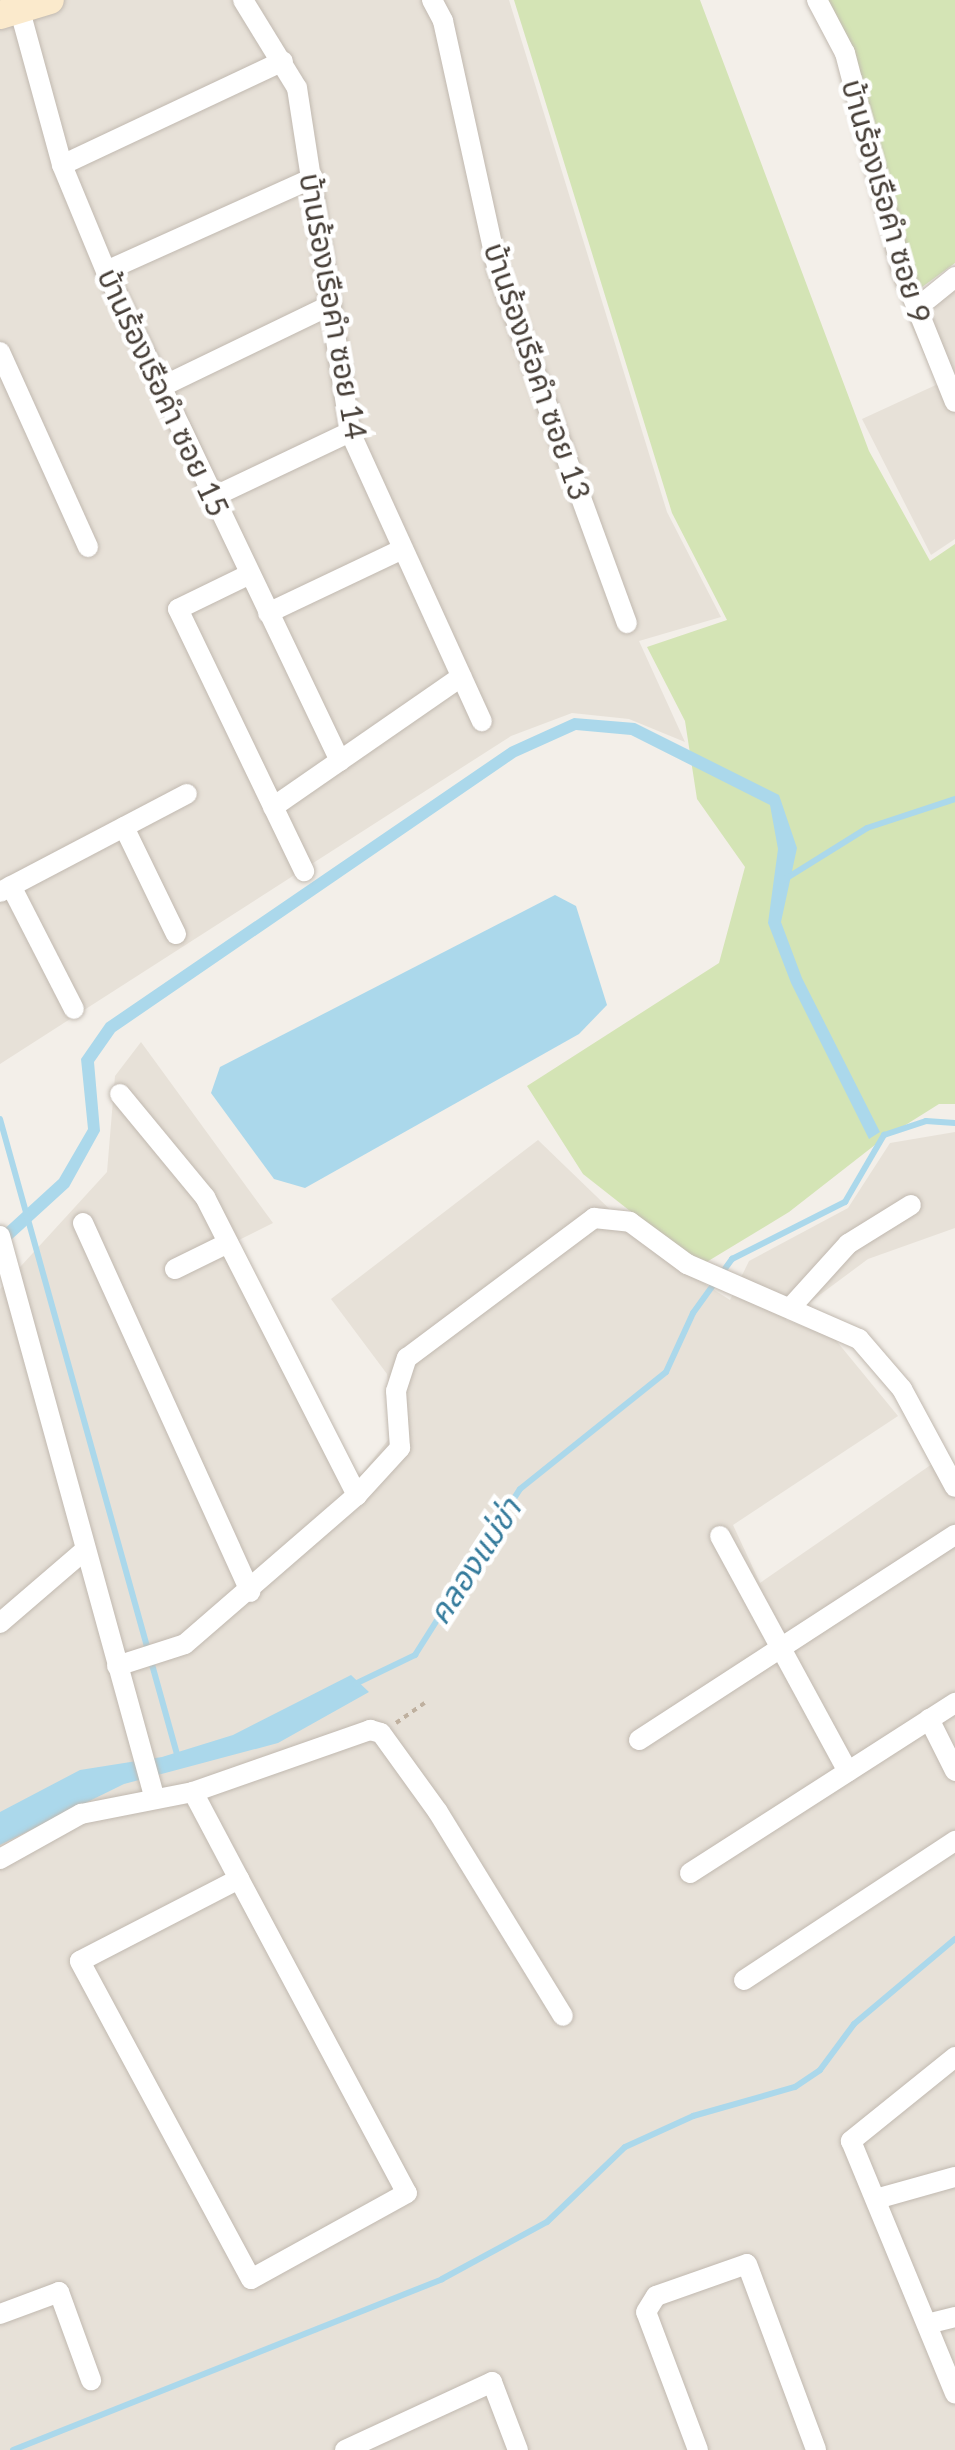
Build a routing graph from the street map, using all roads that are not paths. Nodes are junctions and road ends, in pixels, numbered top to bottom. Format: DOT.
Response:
graph roads {
  1 [pos="50,0"];
  2 [pos="243,0"];
  3 [pos="432,0"];
  4 [pos="817,0"];
  5 [pos="10,13"];
  6 [pos="283,60"];
  7 [pos="62,164"];
  8 [pos="313,178"];
  9 [pos="106,271"];
  10 [pos="955,277"];
  11 [pos="928,298"];
  12 [pos="331,305"];
  13 [pos="0,352"];
  14 [pos="161,387"];
  15 [pos="955,402"];
  16 [pos="350,432"];
  17 [pos="213,497"];
  18 [pos="88,547"];
  19 [pos="403,549"];
  20 [pos="250,574"];
  21 [pos="268,613"];
  22 [pos="627,623"];
  23 [pos="461,677"];
  24 [pos="482,721"];
  25 [pos="340,761"];
  26 [pos="187,794"];
  27 [pos="273,807"];
  28 [pos="124,827"];
  29 [pos="304,871"];
  30 [pos="6,889"];
  31 [pos="176,934"];
  32 [pos="74,1009"];
  33 [pos="120,1094"];
  34 [pos="910,1205"];
  35 [pos="83,1223"];
  36 [pos="0,1236"];
  37 [pos="228,1243"];
  38 [pos="175,1268"];
  39 [pos="7,1295"];
  40 [pos="792,1306"];
  41 [pos="955,1488"];
  42 [pos="357,1495"];
  43 [pos="955,1535"];
  44 [pos="720,1536"];
  45 [pos="86,1550"];
  46 [pos="250,1592"];
  47 [pos="0,1623"];
  48 [pos="782,1649"];
  49 [pos="138,1662"];
  50 [pos="955,1703"];
  51 [pos="930,1719"];
  52 [pos="639,1740"];
  53 [pos="955,1771"];
  54 [pos="848,1772"];
  55 [pos="193,1792"];
  56 [pos="154,1796"];
  57 [pos="955,1840"];
  58 [pos="0,1859"];
  59 [pos="690,1873"];
  60 [pos="239,1879"];
  61 [pos="744,1980"];
  62 [pos="563,2016"];
  63 [pos="955,2057"];
  64 [pos="955,2177"];
  65 [pos="876,2199"];
  66 [pos="0,2314"];
  67 [pos="955,2317"];
  68 [pos="926,2324"];
  69 [pos="91,2380"];
  70 [pos="955,2393"];
  71 [pos="345,2450"];
  72 [pos="518,2450"];
  73 [pos="698,2450"];
  74 [pos="816,2450"];
  1 -- 5 [label="street"];
  2 -- 6 [label="street, บ้านร้องเรือคำ ซอย 14"];
  3 -- 22 [label="street, บ้านร้องเรือคำ ซอย 13"];
  4 -- 15 [label="street, บ้านร้องเรือคำ ซอย 9"];
  5 -- 7 [label="street, บ้านร้องเรือคำ ซอย 15"];
  6 -- 7 [label="street"];
  6 -- 8 [label="street, บ้านร้องเรือคำ ซอย 14"];
  7 -- 9 [label="street, บ้านร้องเรือคำ ซอย 15"];
  8 -- 9 [label="street"];
  8 -- 12 [label="street, บ้านร้องเรือคำ ซอย 14"];
  9 -- 14 [label="street, บ้านร้องเรือคำ ซอย 15"];
  10 -- 11 [label="street"];
  12 -- 14 [label="street"];
  12 -- 16 [label="street, บ้านร้องเรือคำ ซอย 14"];
  13 -- 18 [label="street"];
  14 -- 17 [label="street, บ้านร้องเรือคำ ซอย 15"];
  16 -- 17 [label="street"];
  16 -- 19 [label="street, บ้านร้องเรือคำ ซอย 14"];
  17 -- 20 [label="street, บ้านร้องเรือคำ ซอย 15"];
  19 -- 21 [label="street"];
  19 -- 23 [label="street, บ้านร้องเรือคำ ซอย 14"];
  20 -- 21 [label="street, บ้านร้องเรือคำ ซอย 15"];
  20 -- 27 [label="street"];
  21 -- 25 [label="street, บ้านร้องเรือคำ ซอย 15"];
  23 -- 24 [label="street, บ้านร้องเรือคำ ซอย 14"];
  23 -- 25 [label="street"];
  25 -- 27 [label="street"];
  26 -- 28 [label="street"];
  27 -- 29 [label="street"];
  28 -- 30 [label="street"];
  28 -- 31 [label="street"];
  30 -- 32 [label="street"];
  33 -- 37 [label="street"];
  34 -- 40 [label="street"];
  35 -- 46 [label="street"];
  36 -- 39 [label="street"];
  37 -- 38 [label="street"];
  37 -- 42 [label="street"];
  39 -- 45 [label="street"];
  40 -- 41 [label="street"];
  40 -- 42 [label="street"];
  42 -- 46 [label="street"];
  43 -- 48 [label="street"];
  44 -- 48 [label="street"];
  45 -- 47 [label="street"];
  45 -- 49 [label="street"];
  46 -- 49 [label="street"];
  48 -- 52 [label="street"];
  48 -- 54 [label="street"];
  49 -- 56 [label="street"];
  50 -- 51 [label="street"];
  51 -- 53 [label="street"];
  51 -- 54 [label="street"];
  54 -- 59 [label="street"];
  55 -- 56 [label="street"];
  55 -- 60 [label="street"];
  55 -- 62 [label="street"];
  56 -- 58 [label="street"];
  57 -- 61 [label="street"];
  60 -- 60 [label="street"];
  63 -- 65 [label="street"];
  64 -- 65 [label="street"];
  65 -- 68 [label="street"];
  66 -- 69 [label="street"];
  67 -- 68 [label="street"];
  68 -- 70 [label="street"];
  71 -- 72 [label="street"];
  73 -- 74 [label="street"];
}
